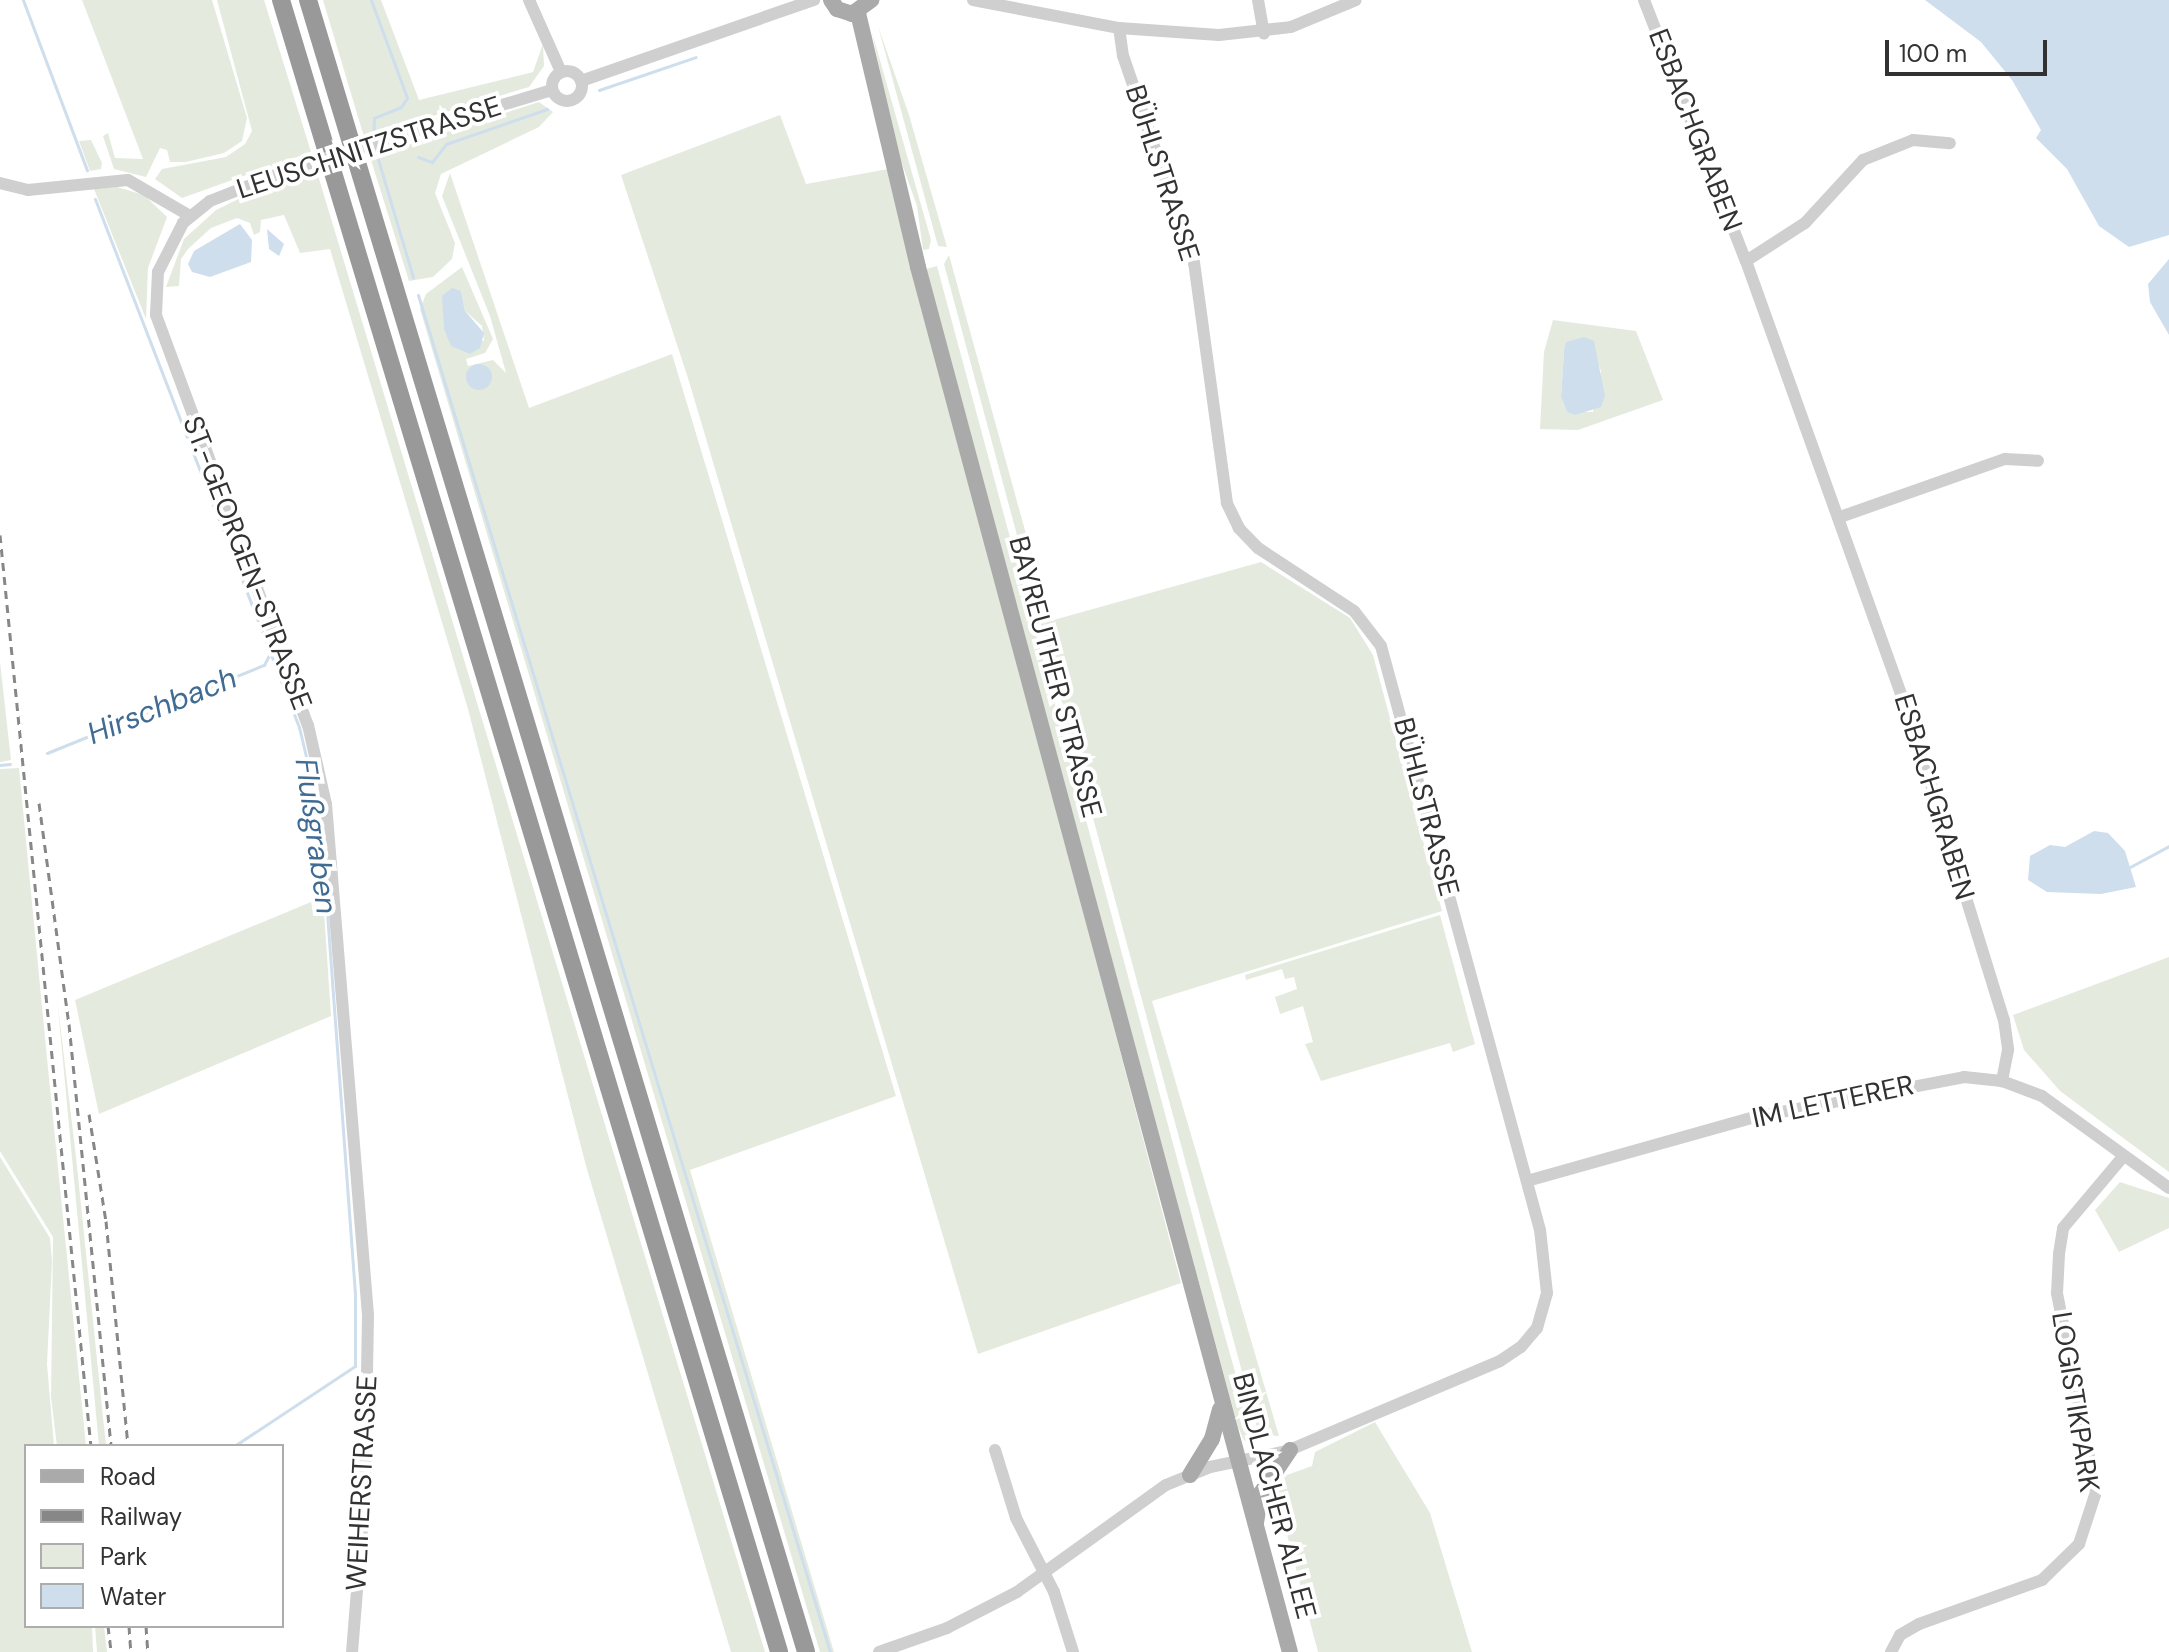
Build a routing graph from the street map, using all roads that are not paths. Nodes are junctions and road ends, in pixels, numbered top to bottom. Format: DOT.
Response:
graph roads {
  1 [pos="281,0"];
  2 [pos="308,0"];
  3 [pos="529,0"];
  4 [pos="814,0"];
  5 [pos="831,0"];
  6 [pos="871,0"];
  7 [pos="973,0"];
  8 [pos="1258,0"];
  9 [pos="1356,0"];
  10 [pos="1644,0"];
  11 [pos="858,13"];
  12 [pos="1119,28"];
  13 [pos="1264,33"];
  14 [pos="561,72"];
  15 [pos="581,81"];
  16 [pos="552,90"];
  17 [pos="1950,143"];
  18 [pos="0,183"];
  19 [pos="190,216"];
  20 [pos="1746,261"];
  21 [pos="2038,461"];
  22 [pos="1840,517"];
  23 [pos="2002,1081"];
  24 [pos="2122,1158"];
  25 [pos="1527,1181"];
  26 [pos="2169,1188"];
  27 [pos="368,1315"];
  28 [pos="1207,1353"];
  29 [pos="1221,1404"];
  30 [pos="995,1450"];
  31 [pos="1290,1450"];
  32 [pos="1237,1462"];
  33 [pos="1190,1475"];
  34 [pos="1255,1528"];
  35 [pos="1045,1574"];
  36 [pos="352,1652"];
  37 [pos="779,1652"];
  38 [pos="806,1652"];
  39 [pos="879,1652"];
  40 [pos="1073,1652"];
  41 [pos="1290,1652"];
  42 [pos="1891,1652"];
  1 -- 37 [label="highway"];
  2 -- 38 [label="highway"];
  3 -- 14 [label="street"];
  4 -- 15 [label="street, LEUSCHNITZSTRASSE"];
  5 -- 11 [label="main road"];
  6 -- 11 [label="main road"];
  7 -- 12 [label="street"];
  8 -- 13 [label="street"];
  9 -- 13 [label="street"];
  10 -- 20 [label="street, ESBACHGRABEN"];
  11 -- 28 [label="main road, BAYREUTHER STRASSE"];
  12 -- 13 [label="street"];
  12 -- 25 [label="street, BÜHLSTRASSE"];
  14 -- 15 [label="street"];
  14 -- 16 [label="street"];
  15 -- 16 [label="street, LEUSCHNITZSTRASSE"];
  16 -- 19 [label="street, LEUSCHNITZSTRASSE, bridge"];
  17 -- 20 [label="street, ESBACHGRABEN"];
  18 -- 19 [label="street"];
  19 -- 27 [label="street, ST.-GEORGEN-STRASSE"];
  20 -- 22 [label="street, ESBACHGRABEN"];
  21 -- 22 [label="street"];
  22 -- 23 [label="street, ESBACHGRABEN"];
  23 -- 24 [label="street, IM LETTERER"];
  23 -- 25 [label="street, IM LETTERER"];
  24 -- 26 [label="street"];
  24 -- 42 [label="street, LOGISTIKPARK"];
  25 -- 31 [label="street, BÜHLSTRASSE"];
  27 -- 36 [label="street, WEIHERSTRASSE"];
  28 -- 29 [label="main road, BINDLACHER ALLEE"];
  29 -- 32 [label="main road, BINDLACHER ALLEE"];
  29 -- 33 [label="main road"];
  30 -- 35 [label="street"];
  31 -- 32 [label="street, BÜHLSTRASSE"];
  31 -- 34 [label="main road"];
  32 -- 33 [label="street, BÜHLSTRASSE"];
  32 -- 34 [label="main road, BINDLACHER ALLEE"];
  33 -- 35 [label="street, BÜHLSTRASSE"];
  34 -- 41 [label="main road, BINDLACHER ALLEE"];
  35 -- 39 [label="street, BÜHLSTRASSE"];
  35 -- 40 [label="street"];
}
